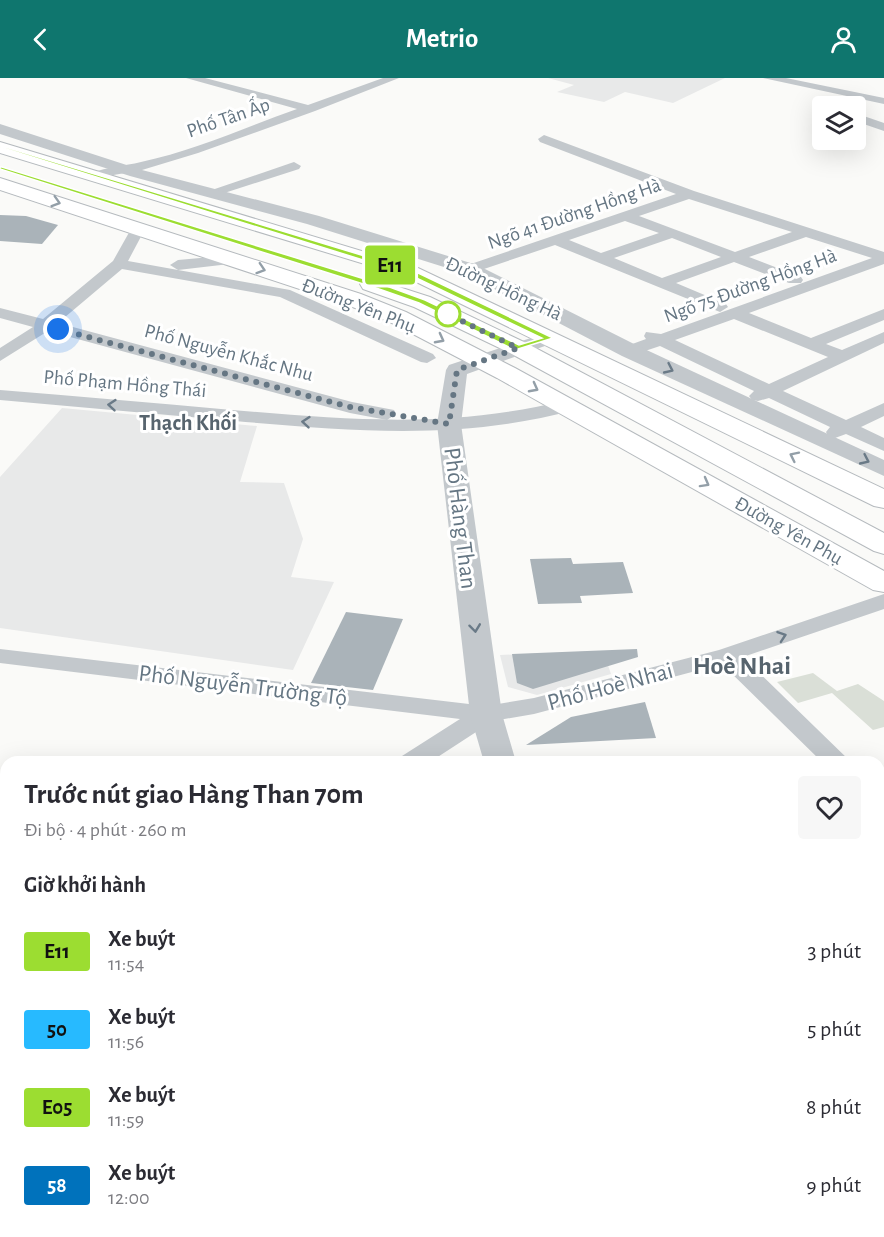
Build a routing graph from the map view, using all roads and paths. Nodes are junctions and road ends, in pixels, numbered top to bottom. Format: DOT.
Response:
graph roads {
  1 [pos="192,78"];
  2 [pos="393,78"];
  3 [pos="769,78"];
  4 [pos="884,101"];
  5 [pos="884,107"];
  6 [pos="311,109"];
  7 [pos="866,112"];
  8 [pos="866,120"];
  9 [pos="884,127"];
  10 [pos="0,129"];
  11 [pos="544,139"];
  12 [pos="0,147"];
  13 [pos="294,166"];
  14 [pos="0,168"];
  15 [pos="122,173"];
  16 [pos="0,184"];
  17 [pos="210,193"];
  18 [pos="689,194"];
  19 [pos="626,216"];
  20 [pos="138,229"];
  21 [pos="805,232"];
  22 [pos="671,234"];
  23 [pos="556,240"];
  24 [pos="879,256"];
  25 [pos="734,257"];
  26 [pos="600,258"];
  27 [pos="232,260"];
  28 [pos="119,264"];
  29 [pos="470,269"];
  30 [pos="795,280"];
  31 [pos="662,283"];
  32 [pos="727,310"];
  33 [pos="0,313"];
  34 [pos="884,314"];
  35 [pos="45,326"];
  36 [pos="652,336"];
  37 [pos="549,338"];
  38 [pos="884,338"];
  39 [pos="811,344"];
  40 [pos="623,347"];
  41 [pos="518,348"];
  42 [pos="0,356"];
  43 [pos="843,357"];
  44 [pos="427,358"];
  45 [pos="483,361"];
  46 [pos="769,392"];
  47 [pos="0,395"];
  48 [pos="741,403"];
  49 [pos="567,406"];
  50 [pos="350,407"];
  51 [pos="884,409"];
  52 [pos="449,424"];
  53 [pos="342,425"];
  54 [pos="846,427"];
  55 [pos="820,439"];
  56 [pos="884,445"];
  57 [pos="884,469"];
  58 [pos="884,500"];
  59 [pos="884,544"];
  60 [pos="884,583"];
  61 [pos="884,601"];
  62 [pos="726,655"];
  63 [pos="2,659"];
  64 [pos="486,714"];
  65 [pos="420,756"];
  66 [pos="498,756"];
  67 [pos="832,756"];
  1 -- 6 [label="street"];
  2 -- 6 [label="street, Phố Tân Ấp"];
  3 -- 4 [label="street"];
  5 -- 7 [label="street"];
  6 -- 15 [label="street, Phố Tân Ấp"];
  8 -- 9 [label="street"];
  10 -- 15 [label="street, Đường Hồng Hà"];
  11 -- 18 [label="street"];
  12 -- 15 [label="main road, Đường Yên Phụ"];
  13 -- 17 [label="street"];
  14 -- 41 [label="main road, Đường Yên Phụ"];
  15 -- 17 [label="street, Đường Hồng Hà"];
  15 -- 37 [label="main road, Đường Yên Phụ"];
  16 -- 20 [label="main road, Đường Yên Phụ, one-way"];
  17 -- 29 [label="street, Đường Hồng Hà"];
  18 -- 19 [label="street, Ngõ 41 Đường Hồng Hà"];
  18 -- 21 [label="street"];
  19 -- 22 [label="street"];
  19 -- 23 [label="street, Ngõ 41 Đường Hồng Hà"];
  20 -- 27 [label="main road, Đường Yên Phụ"];
  20 -- 28 [label="street"];
  21 -- 24 [label="street"];
  21 -- 25 [label="street"];
  22 -- 25 [label="street"];
  22 -- 26 [label="street"];
  23 -- 26 [label="street"];
  23 -- 29 [label="street, Ngõ 41 Đường Hồng Hà"];
  24 -- 30 [label="street, Ngõ 75 Đường Hồng Hà"];
  24 -- 32 [label="street, Ngõ 75 Đường Hồng Hà"];
  25 -- 30 [label="street"];
  25 -- 31 [label="street"];
  26 -- 31 [label="street"];
  27 -- 28 [label="street"];
  27 -- 45 [label="main road, Đường Yên Phụ, one-way"];
  28 -- 35 [label="street"];
  28 -- 44 [label="street"];
  29 -- 40 [label="street, Đường Hồng Hà"];
  30 -- 32 [label="street, Ngõ 75 Đường Hồng Hà"];
  31 -- 32 [label="street"];
  32 -- 36 [label="street, Ngõ 75 Đường Hồng Hà"];
  32 -- 39 [label="street"];
  33 -- 35 [label="street, Phố Nguyễn Khắc Nhu"];
  34 -- 39 [label="street"];
  35 -- 42 [label="street"];
  35 -- 50 [label="street, Phố Nguyễn Khắc Nhu"];
  36 -- 40 [label="street, Ngõ 75 Đường Hồng Hà"];
  36 -- 46 [label="street"];
  37 -- 41 [label="street, Phố Hàng Than"];
  58 -- 37 [label="main road, Đường Yên Phụ, one-way"];
  38 -- 43 [label="street"];
  39 -- 43 [label="street"];
  40 -- 48 [label="street, Đường Hồng Hà, one-way"];
  41 -- 45 [label="street, Phố Hàng Than"];
  41 -- 59 [label="main road, Đường Yên Phụ"];
  43 -- 46 [label="street"];
  45 -- 49 [label="main road, Đường Yên Phụ, one-way"];
  45 -- 52 [label="street, Phố Hàng Than"];
  46 -- 48 [label="street"];
  46 -- 54 [label="street"];
  53 -- 47 [label="street, Phố Phạm Hồng Thái, one-way"];
  48 -- 55 [label="street, Đường Hồng Hà"];
  49 -- 52 [label="street, Phố Phạm Hồng Thái"];
  49 -- 60 [label="main road, Đường Yên Phụ, one-way"];
  50 -- 52 [label="street, Phố Nguyễn Khắc Nhu"];
  50 -- 53 [label="street"];
  51 -- 54 [label="street"];
  52 -- 53 [label="street, Phố Phạm Hồng Thái"];
  52 -- 64 [label="street, Phố Hàng Than, one-way"];
  54 -- 55 [label="street"];
  54 -- 56 [label="street"];
  55 -- 57 [label="street, Đường Hồng Hà, one-way"];
  62 -- 61 [label="street, Phố Hoè Nhai, one-way"];
  62 -- 64 [label="street, Phố Hoè Nhai"];
  62 -- 67 [label="street"];
  63 -- 64 [label="street, Phố Nguyễn Trường Tộ"];
  64 -- 65 [label="street, Phố Hoè Nhai"];
  64 -- 66 [label="street, Phố Hàng Than"];
}
